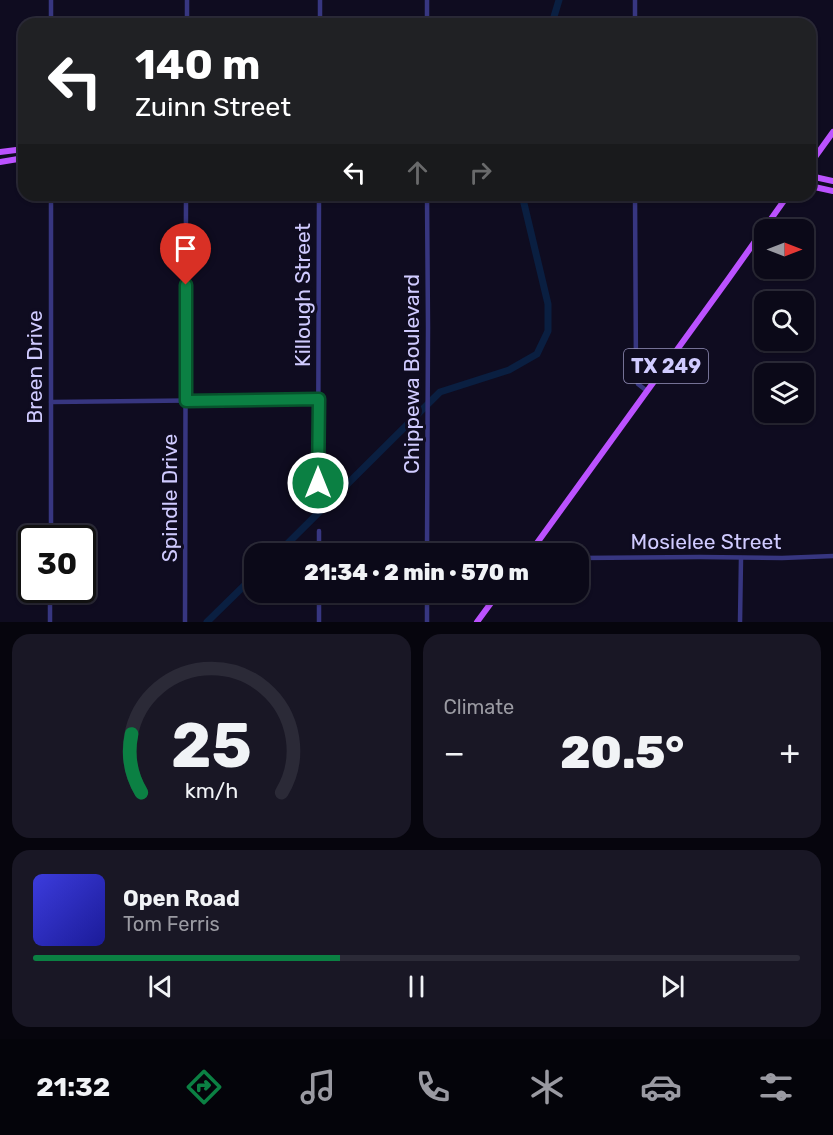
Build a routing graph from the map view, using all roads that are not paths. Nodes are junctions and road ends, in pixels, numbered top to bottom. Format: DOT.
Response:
graph roads {
  1 [pos="51,0"];
  2 [pos="187,0"];
  3 [pos="320,0"];
  4 [pos="427,0"];
  5 [pos="635,0"];
  6 [pos="51,18"];
  7 [pos="187,18"];
  8 [pos="320,18"];
  9 [pos="427,18"];
  10 [pos="635,18"];
  11 [pos="833,132"];
  12 [pos="18,149"];
  13 [pos="0,152"];
  14 [pos="816,156"];
  15 [pos="18,159"];
  16 [pos="0,162"];
  17 [pos="816,177"];
  18 [pos="833,181"];
  19 [pos="816,187"];
  20 [pos="833,191"];
  21 [pos="51,201"];
  22 [pos="186,201"];
  23 [pos="319,201"];
  24 [pos="427,201"];
  25 [pos="636,201"];
  26 [pos="784,201"];
  27 [pos="647,391"];
  28 [pos="319,399"];
  29 [pos="186,401"];
  30 [pos="51,402"];
  31 [pos="318,502"];
  32 [pos="51,525"];
  33 [pos="319,531"];
  34 [pos="319,543"];
  35 [pos="427,543"];
  36 [pos="538,543"];
  37 [pos="833,556"];
  38 [pos="589,558"];
  39 [pos="741,558"];
  40 [pos="50,603"];
  41 [pos="319,603"];
  42 [pos="427,603"];
  43 [pos="491,603"];
  44 [pos="50,622"];
  45 [pos="185,622"];
  46 [pos="319,622"];
  47 [pos="427,622"];
  48 [pos="477,622"];
  49 [pos="740,622"];
  1 -- 6 [label="street"];
  2 -- 7 [label="street"];
  3 -- 8 [label="street"];
  4 -- 9 [label="street"];
  5 -- 10 [label="street"];
  11 -- 14 [label="main road"];
  12 -- 13 [label="main road"];
  15 -- 16 [label="main road"];
  17 -- 18 [label="main road"];
  19 -- 20 [label="main road"];
  21 -- 30 [label="street, Breen Drive"];
  22 -- 29 [label="street, Spindle Drive"];
  23 -- 28 [label="street, Killough Street"];
  24 -- 35 [label="street, Chippewa Boulevard"];
  25 -- 27 [label="street"];
  26 -- 27 [label="main road, TX 249"];
  27 -- 36 [label="main road, TX 249"];
  28 -- 29 [label="street"];
  28 -- 31 [label="street, Killough Street"];
  29 -- 30 [label="street"];
  29 -- 45 [label="street, Spindle Drive"];
  30 -- 32 [label="street, Breen Drive"];
  33 -- 34 [label="street"];
  37 -- 39 [label="street, Mosielee Street"];
  38 -- 39 [label="street, Mosielee Street"];
  39 -- 49 [label="street"];
  40 -- 44 [label="street"];
  41 -- 46 [label="street"];
  42 -- 47 [label="street"];
  43 -- 48 [label="main road"];
}
